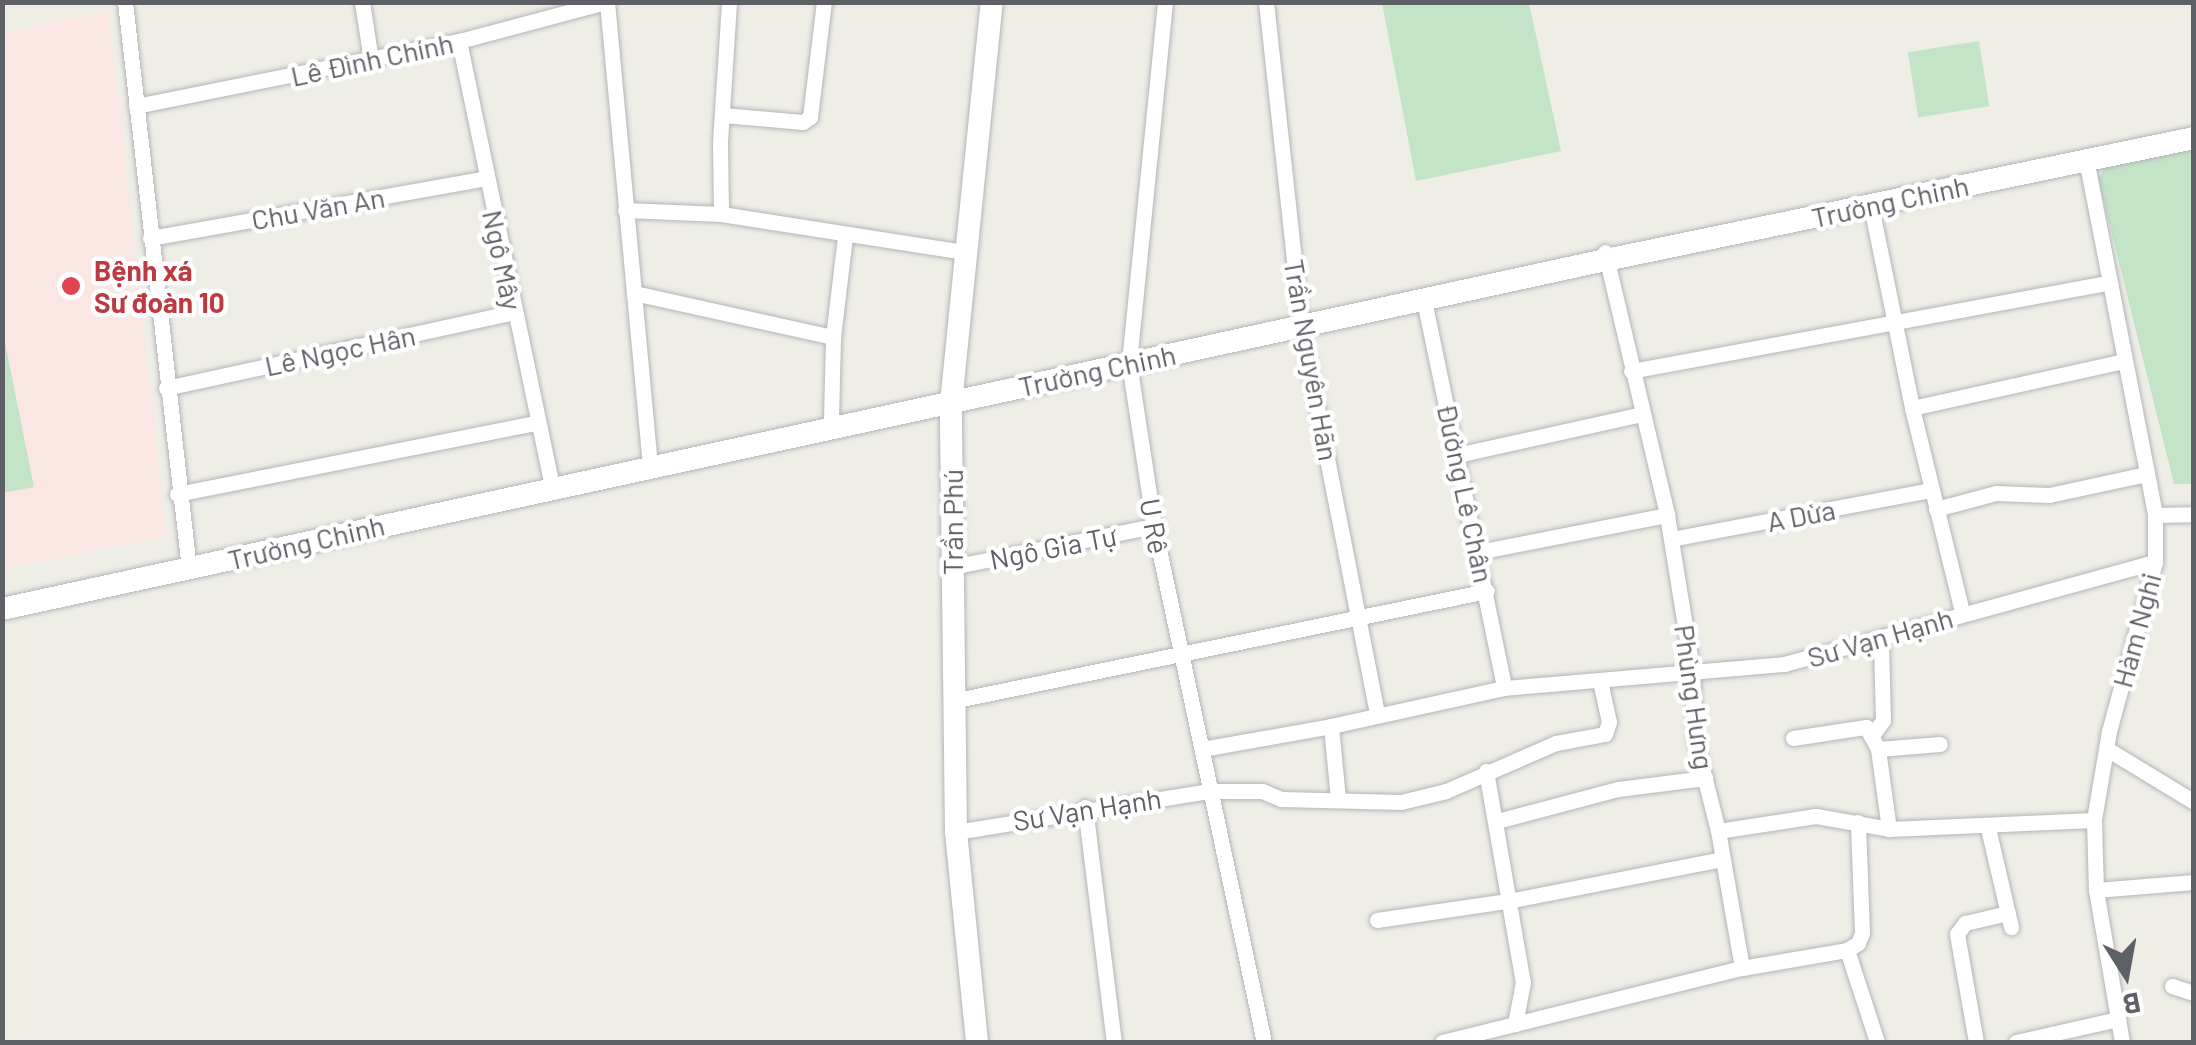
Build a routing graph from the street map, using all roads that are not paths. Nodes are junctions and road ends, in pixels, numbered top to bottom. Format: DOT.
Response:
graph roads {
  1 [pos="125,2"];
  2 [pos="362,2"];
  3 [pos="606,2"];
  4 [pos="729,2"];
  5 [pos="824,2"];
  6 [pos="992,2"];
  7 [pos="1165,2"];
  8 [pos="1266,2"];
  9 [pos="460,41"];
  10 [pos="371,60"];
  11 [pos="136,106"];
  12 [pos="722,116"];
  13 [pos="2194,128"];
  14 [pos="2194,138"];
  15 [pos="2086,159"];
  16 [pos="486,178"];
  17 [pos="1871,206"];
  18 [pos="625,210"];
  19 [pos="720,214"];
  20 [pos="845,236"];
  21 [pos="150,238"];
  22 [pos="964,252"];
  23 [pos="1606,256"];
  24 [pos="2110,282"];
  25 [pos="634,293"];
  26 [pos="1424,300"];
  27 [pos="514,312"];
  28 [pos="1301,321"];
  29 [pos="1893,322"];
  30 [pos="833,337"];
  31 [pos="1129,358"];
  32 [pos="2124,361"];
  33 [pos="1631,371"];
  34 [pos="166,388"];
  35 [pos="951,397"];
  36 [pos="1912,408"];
  37 [pos="1642,414"];
  38 [pos="831,419"];
  39 [pos="537,423"];
  40 [pos="1457,455"];
  41 [pos="649,457"];
  42 [pos="2146,474"];
  43 [pos="550,478"];
  44 [pos="1931,490"];
  45 [pos="178,494"];
  46 [pos="1936,509"];
  47 [pos="2194,514"];
  48 [pos="1667,515"];
  49 [pos="2154,516"];
  50 [pos="1154,526"];
  51 [pos="1671,540"];
  52 [pos="1478,552"];
  53 [pos="187,561"];
  54 [pos="2155,562"];
  55 [pos="952,567"];
  56 [pos="1487,591"];
  57 [pos="2,594"];
  58 [pos="2,609"];
  59 [pos="1962,612"];
  60 [pos="1360,618"];
  61 [pos="1881,641"];
  62 [pos="1182,657"];
  63 [pos="1692,669"];
  64 [pos="1600,681"];
  65 [pos="1504,688"];
  66 [pos="952,702"];
  67 [pos="1377,714"];
  68 [pos="1331,726"];
  69 [pos="1793,738"];
  70 [pos="1875,741"];
  71 [pos="1940,744"];
  72 [pos="1202,748"];
  73 [pos="2106,749"];
  74 [pos="1486,771"];
  75 [pos="1705,778"];
  76 [pos="1210,790"];
  77 [pos="1338,799"];
  78 [pos="2194,802"];
  79 [pos="1085,808"];
  80 [pos="2094,820"];
  81 [pos="1497,822"];
  82 [pos="1858,822"];
  83 [pos="1889,828"];
  84 [pos="1988,828"];
  85 [pos="1718,830"];
  86 [pos="956,832"];
  87 [pos="1723,859"];
  88 [pos="2194,882"];
  89 [pos="2096,890"];
  90 [pos="1508,901"];
  91 [pos="1377,920"];
  92 [pos="1847,950"];
  93 [pos="1742,968"];
  94 [pos="2172,986"];
  95 [pos="2194,993"];
  96 [pos="2118,1019"];
  97 [pos="1515,1024"];
  98 [pos="977,1042"];
  99 [pos="1114,1042"];
  100 [pos="1264,1042"];
  101 [pos="1442,1042"];
  102 [pos="1876,1042"];
  103 [pos="1976,1042"];
  104 [pos="2016,1042"];
  105 [pos="2122,1042"];
  1 -- 11 [label="street"];
  2 -- 10 [label="street"];
  3 -- 9 [label="street, Lê Đình Chính"];
  3 -- 18 [label="street"];
  4 -- 12 [label="street"];
  5 -- 12 [label="street"];
  6 -- 22 [label="street, Trần Phú"];
  7 -- 31 [label="street, U Rê"];
  8 -- 28 [label="street, Trần Nguyên Hãn"];
  9 -- 10 [label="street, Lê Đình Chính"];
  9 -- 16 [label="street, Ngô Mây"];
  10 -- 11 [label="street, Lê Đình Chính"];
  11 -- 21 [label="street"];
  12 -- 19 [label="street"];
  13 -- 23 [label="street, Trường Chinh"];
  14 -- 15 [label="street, Trường Chinh"];
  15 -- 17 [label="street, Trường Chinh"];
  15 -- 24 [label="street, Hàm Nghi"];
  16 -- 21 [label="street, Chu Văn An"];
  16 -- 27 [label="street, Ngô Mây"];
  17 -- 23 [label="street, Trường Chinh"];
  17 -- 29 [label="street"];
  18 -- 19 [label="street"];
  18 -- 25 [label="street"];
  19 -- 20 [label="street"];
  20 -- 22 [label="street"];
  20 -- 30 [label="street"];
  21 -- 34 [label="street"];
  22 -- 35 [label="street, Trần Phú"];
  23 -- 26 [label="street, Trường Chinh"];
  23 -- 28 [label="street, Trường Chinh"];
  23 -- 33 [label="street, Phùng Hưng"];
  24 -- 29 [label="street"];
  24 -- 32 [label="street, Hàm Nghi"];
  25 -- 30 [label="street"];
  25 -- 41 [label="street"];
  26 -- 28 [label="street, Trường Chinh"];
  26 -- 40 [label="street, Đường Lê Chân"];
  27 -- 34 [label="street, Lê Ngọc Hân"];
  27 -- 39 [label="street, Ngô Mây"];
  28 -- 31 [label="street, Trường Chinh"];
  28 -- 60 [label="street, Trần Nguyên Hãn"];
  29 -- 33 [label="street"];
  29 -- 36 [label="street"];
  30 -- 38 [label="street"];
  31 -- 35 [label="street, Trường Chinh"];
  31 -- 50 [label="street, U Rê"];
  32 -- 36 [label="street"];
  32 -- 42 [label="street, Hàm Nghi"];
  33 -- 37 [label="street, Phùng Hưng"];
  34 -- 45 [label="street"];
  35 -- 38 [label="street, Trường Chinh"];
  35 -- 53 [label="street, Trường Chinh"];
  35 -- 55 [label="street, Trần Phú"];
  36 -- 44 [label="street"];
  37 -- 40 [label="street"];
  37 -- 48 [label="street, Phùng Hưng"];
  38 -- 41 [label="street, Trường Chinh"];
  39 -- 43 [label="street, Ngô Mây"];
  39 -- 45 [label="street"];
  40 -- 52 [label="street, Đường Lê Chân"];
  41 -- 43 [label="street, Trường Chinh"];
  42 -- 46 [label="street"];
  42 -- 49 [label="street, Hàm Nghi"];
  43 -- 53 [label="street, Trường Chinh"];
  44 -- 46 [label="street"];
  44 -- 51 [label="street, A Dừa"];
  45 -- 53 [label="street"];
  46 -- 59 [label="street"];
  47 -- 49 [label="street"];
  48 -- 51 [label="street, Phùng Hưng"];
  48 -- 52 [label="street"];
  49 -- 54 [label="street, Hàm Nghi"];
  50 -- 55 [label="street, Ngô Gia Tự"];
  50 -- 62 [label="street, U Rê"];
  51 -- 63 [label="street, Phùng Hưng"];
  52 -- 56 [label="street, Đường Lê Chân"];
  53 -- 57 [label="street, Trường Chinh"];
  53 -- 58 [label="street, Trường Chinh"];
  54 -- 59 [label="street, Sư Vạn Hạnh"];
  54 -- 73 [label="street, Hàm Nghi"];
  55 -- 66 [label="street, Trần Phú"];
  56 -- 60 [label="street"];
  56 -- 65 [label="street, Đường Lê Chân"];
  59 -- 61 [label="street, Sư Vạn Hạnh"];
  60 -- 62 [label="street"];
  60 -- 67 [label="street, Trần Nguyên Hãn"];
  61 -- 63 [label="street, Sư Vạn Hạnh"];
  61 -- 70 [label="street"];
  62 -- 66 [label="street"];
  62 -- 72 [label="street, U Rê"];
  63 -- 64 [label="street, Sư Vạn Hạnh"];
  63 -- 75 [label="street, Phùng Hưng"];
  64 -- 65 [label="street, Sư Vạn Hạnh"];
  64 -- 74 [label="street, Sư Vạn Hạnh"];
  65 -- 67 [label="street, Sư Vạn Hạnh"];
  66 -- 86 [label="street, Trần Phú"];
  67 -- 68 [label="street, Sư Vạn Hạnh"];
  68 -- 72 [label="street, Sư Vạn Hạnh"];
  68 -- 77 [label="street"];
  69 -- 70 [label="street"];
  70 -- 71 [label="street"];
  70 -- 83 [label="street"];
  72 -- 76 [label="street, U Rê"];
  73 -- 78 [label="street"];
  73 -- 80 [label="street, Hàm Nghi"];
  74 -- 77 [label="street, Sư Vạn Hạnh"];
  74 -- 81 [label="street"];
  75 -- 81 [label="street"];
  75 -- 85 [label="street, Phùng Hưng"];
  76 -- 77 [label="street, Sư Vạn Hạnh"];
  76 -- 79 [label="street, Sư Vạn Hạnh"];
  76 -- 100 [label="street, U Rê"];
  79 -- 86 [label="street, Sư Vạn Hạnh"];
  79 -- 99 [label="street"];
  80 -- 84 [label="street"];
  80 -- 89 [label="street, Hàm Nghi"];
  81 -- 90 [label="street"];
  82 -- 83 [label="street"];
  82 -- 85 [label="street"];
  82 -- 92 [label="street"];
  83 -- 84 [label="street"];
  84 -- 103 [label="street"];
  85 -- 87 [label="street, Phùng Hưng"];
  86 -- 98 [label="street, Trần Phú"];
  87 -- 90 [label="street"];
  87 -- 93 [label="street, Phùng Hưng"];
  88 -- 89 [label="street"];
  89 -- 96 [label="street, Hàm Nghi"];
  90 -- 91 [label="street"];
  90 -- 97 [label="street"];
  92 -- 93 [label="street"];
  92 -- 102 [label="street"];
  93 -- 97 [label="street"];
  94 -- 95 [label="street"];
  96 -- 104 [label="street"];
  96 -- 105 [label="street, Hàm Nghi"];
  97 -- 101 [label="street"];
}
